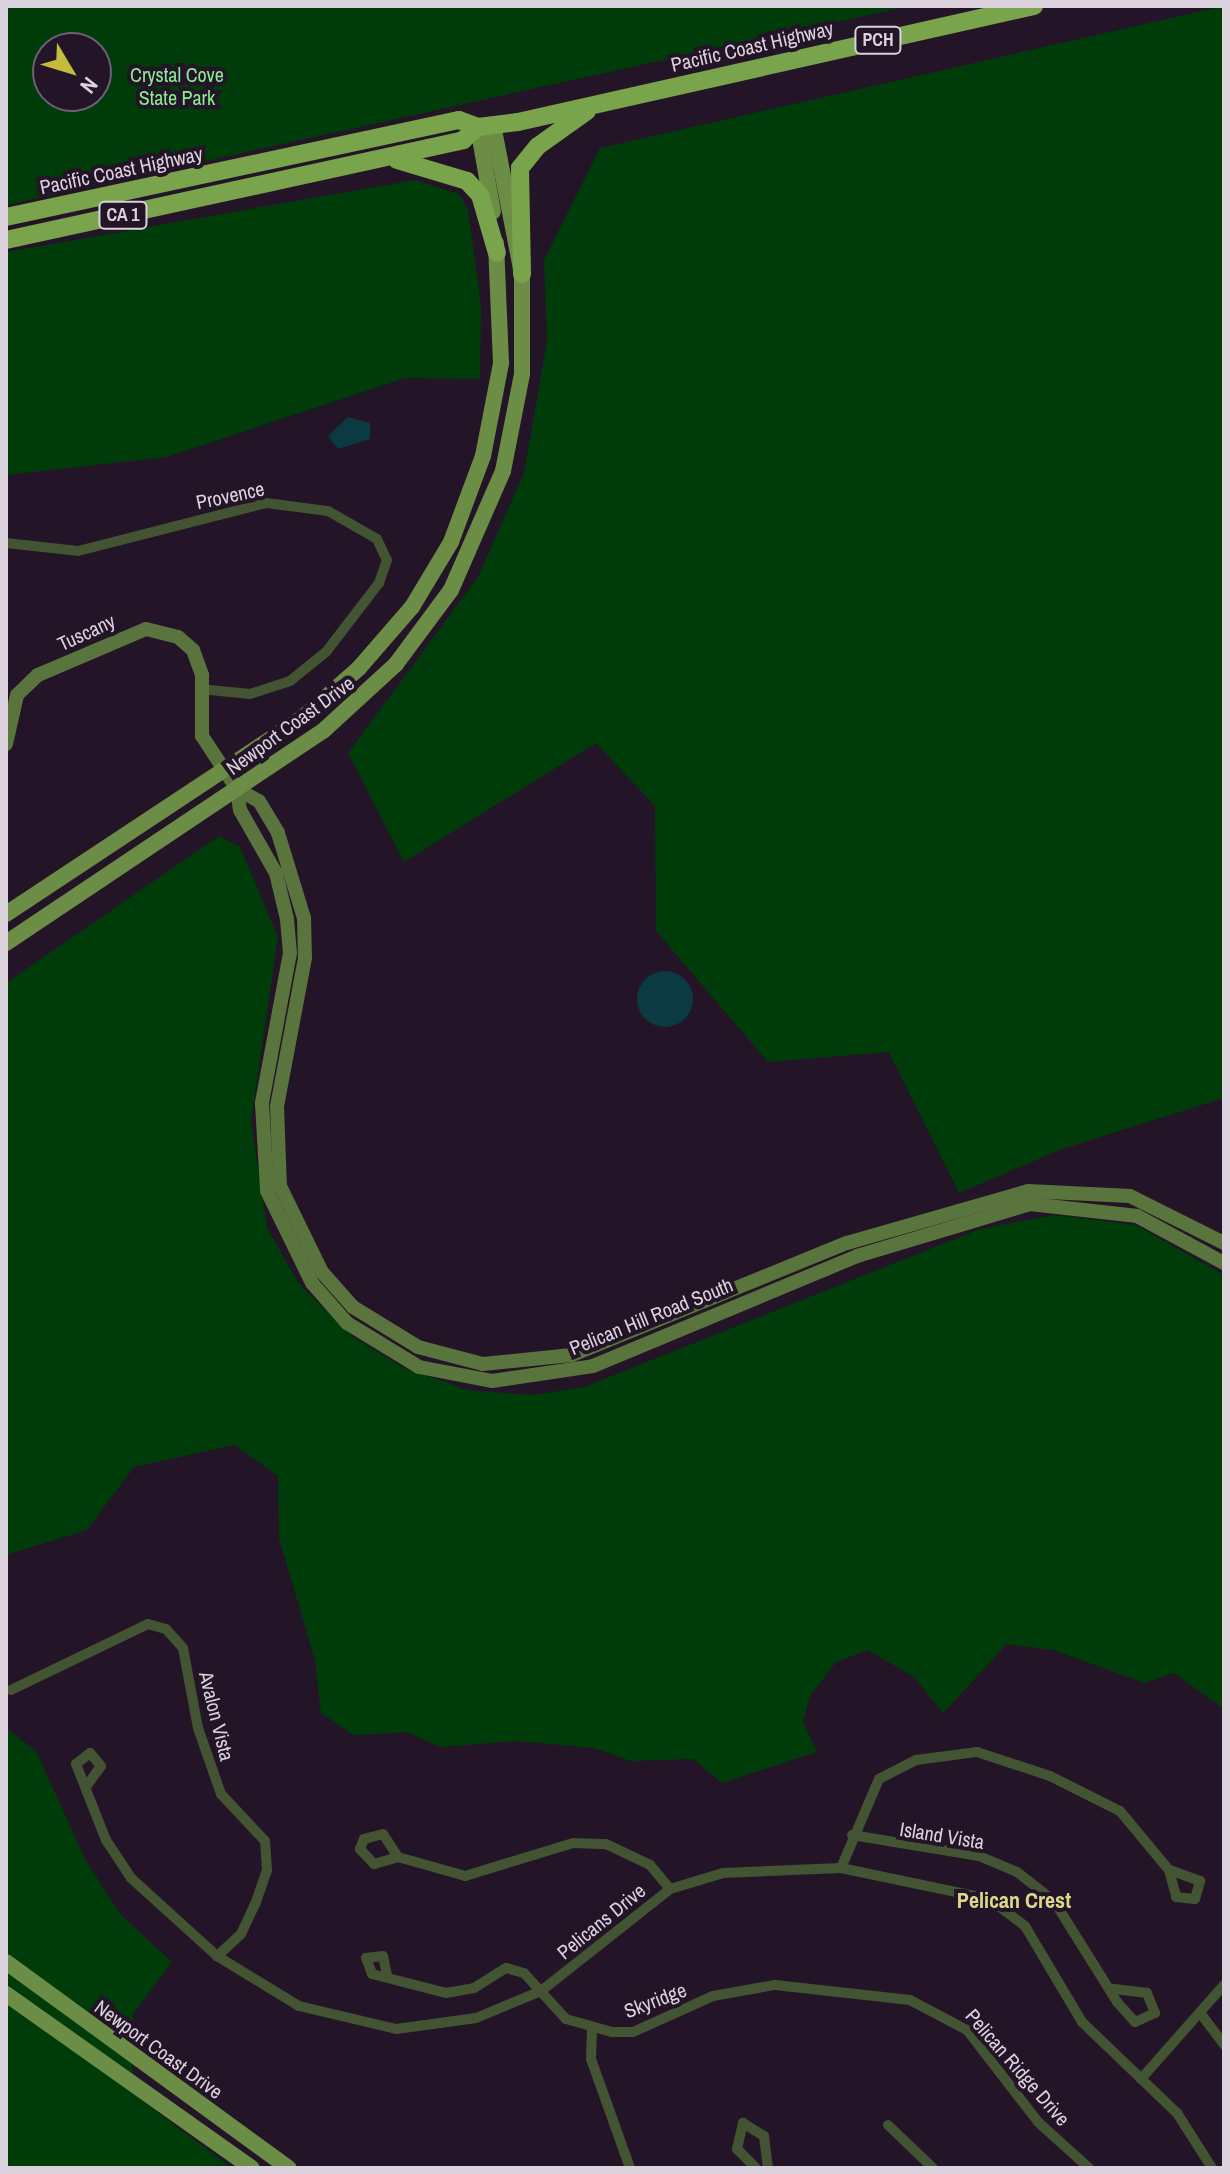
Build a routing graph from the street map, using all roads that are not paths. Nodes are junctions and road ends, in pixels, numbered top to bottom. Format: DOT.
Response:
graph roads {
  1 [pos="1034,6"];
  2 [pos="596,105"];
  3 [pos="486,126"];
  4 [pos="383,158"];
  5 [pos="6,217"];
  6 [pos="6,240"];
  7 [pos="497,253"];
  8 [pos="522,274"];
  9 [pos="6,543"];
  10 [pos="200,689"];
  11 [pos="8,723"];
  12 [pos="6,744"];
  13 [pos="224,769"];
  14 [pos="237,789"];
  15 [pos="6,914"];
  16 [pos="6,943"];
  17 [pos="1029,1198"];
  18 [pos="1224,1243"];
  19 [pos="1224,1263"];
  20 [pos="11,1690"];
  21 [pos="88,1784"];
  22 [pos="852,1835"];
  23 [pos="398,1857"];
  24 [pos="841,1868"];
  25 [pos="1169,1870"];
  26 [pos="670,1889"];
  27 [pos="217,1956"];
  28 [pos="6,1962"];
  29 [pos="387,1976"];
  30 [pos="1224,1985"];
  31 [pos="1112,1989"];
  32 [pos="541,1991"];
  33 [pos="6,1994"];
  34 [pos="872,1994"];
  35 [pos="1201,2014"];
  36 [pos="592,2030"];
  37 [pos="1224,2045"];
  38 [pos="1141,2079"];
  39 [pos="888,2125"];
  40 [pos="1087,2165"];
  41 [pos="252,2168"];
  42 [pos="289,2168"];
  43 [pos="630,2168"];
  44 [pos="756,2168"];
  45 [pos="768,2168"];
  46 [pos="933,2168"];
  47 [pos="1212,2168"];
  1 -- 2 [label="highway, Pacific Coast Highway / PCH"];
  2 -- 3 [label="highway, Pacific Coast Highway / PCH"];
  2 -- 8 [label="highway"];
  3 -- 4 [label="highway, Pacific Coast Highway / CA 1"];
  3 -- 5 [label="highway, Pacific Coast Highway / CA 1"];
  3 -- 7 [label="main road, Newport Coast Drive"];
  3 -- 8 [label="main road, Newport Coast Drive"];
  4 -- 6 [label="highway, Pacific Coast Highway / CA 1"];
  4 -- 7 [label="highway"];
  7 -- 13 [label="main road, Newport Coast Drive"];
  8 -- 14 [label="main road, Newport Coast Drive"];
  9 -- 10 [label="street, Provence"];
  10 -- 11 [label="street, Tuscany"];
  10 -- 13 [label="street, Tuscany"];
  11 -- 12 [label="street, Tuscany"];
  13 -- 14 [label="street, Pelican Hill Road South"];
  13 -- 15 [label="main road, Newport Coast Drive"];
  14 -- 16 [label="main road, Newport Coast Drive"];
  14 -- 17 [label="street, Pelican Hill Road South"];
  17 -- 18 [label="street, Pelican Hill Road South"];
  17 -- 19 [label="street"];
  20 -- 27 [label="street, Avalon Vista"];
  21 -- 27 [label="street, Pelicans Drive"];
  22 -- 24 [label="street"];
  22 -- 25 [label="street"];
  22 -- 31 [label="street, Island Vista"];
  23 -- 26 [label="street"];
  24 -- 26 [label="street, Pelicans Drive"];
  24 -- 38 [label="street, Pelicans Drive"];
  26 -- 32 [label="street, Pelicans Drive"];
  27 -- 32 [label="street, Pelicans Drive"];
  28 -- 42 [label="main road, Newport Coast Drive"];
  29 -- 32 [label="street"];
  30 -- 35 [label="street"];
  32 -- 36 [label="street"];
  33 -- 41 [label="main road"];
  34 -- 36 [label="street, Skyridge"];
  34 -- 40 [label="street, Pelican Ridge Drive"];
  35 -- 37 [label="street"];
  35 -- 38 [label="street"];
  36 -- 43 [label="street"];
  38 -- 47 [label="street, Pelicans Drive"];
  39 -- 46 [label="street"];
  44 -- 45 [label="street"];
}
